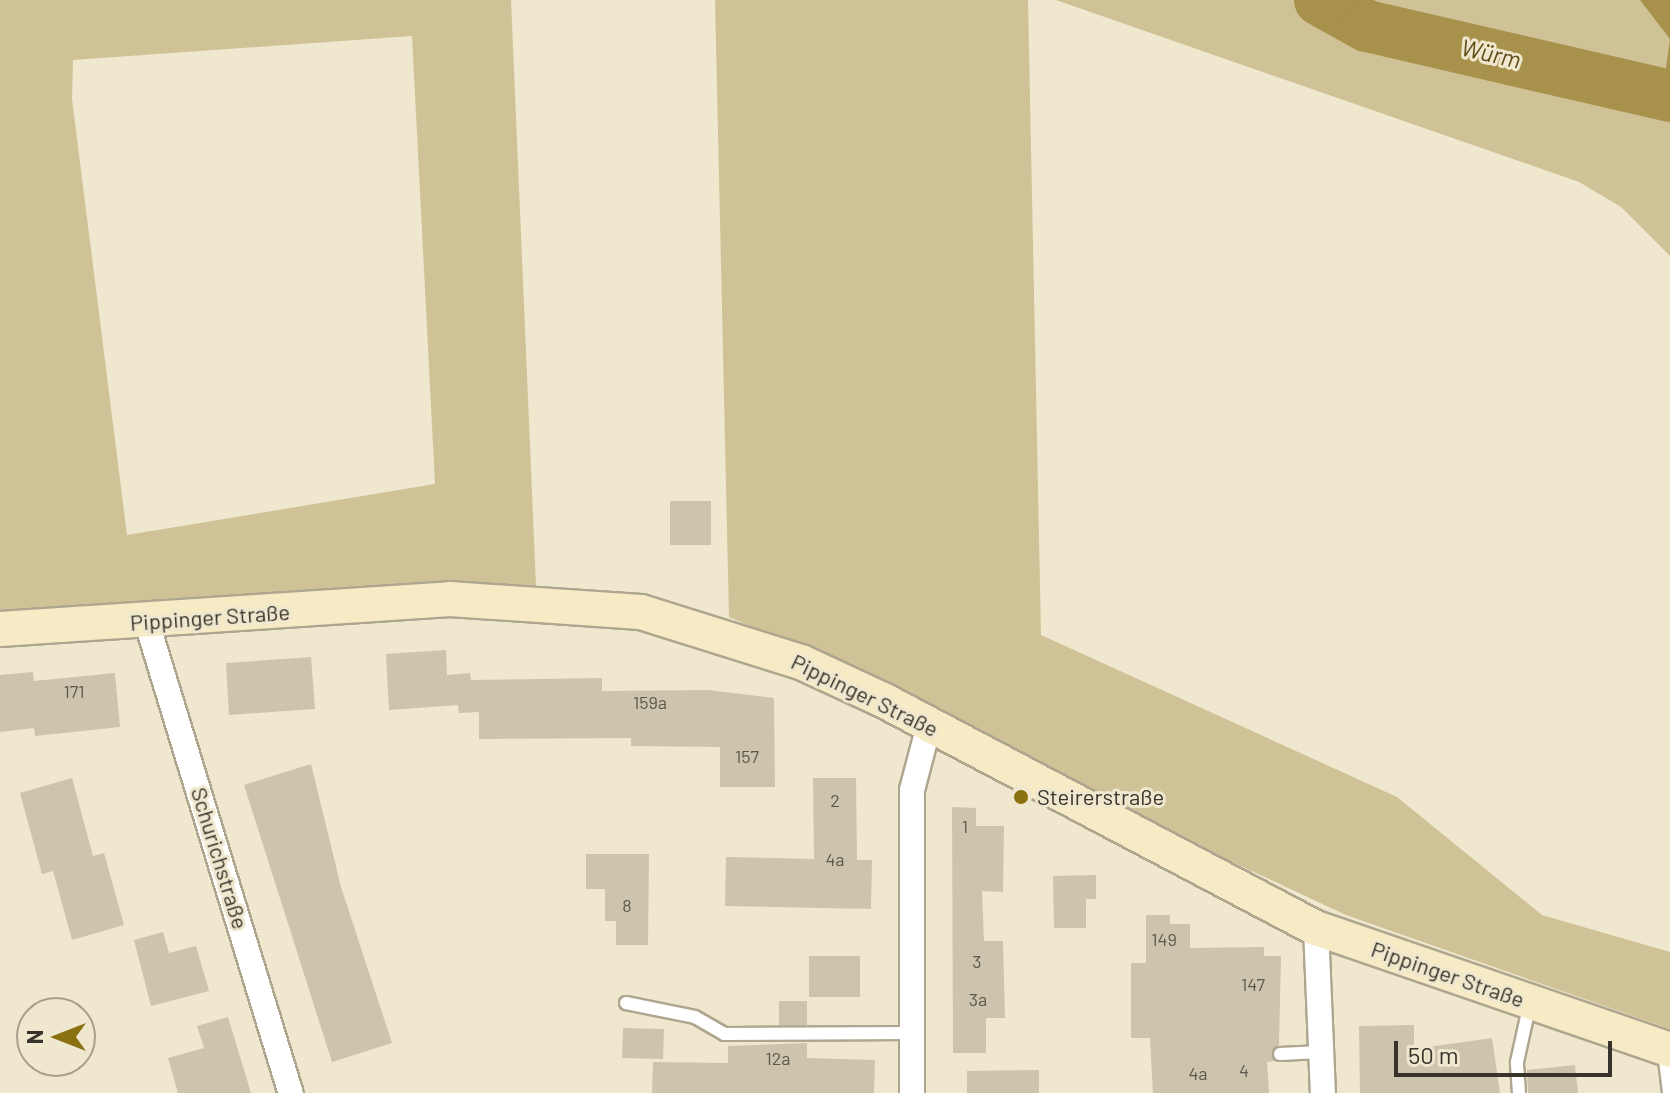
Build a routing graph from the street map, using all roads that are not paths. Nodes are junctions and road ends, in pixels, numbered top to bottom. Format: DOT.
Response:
graph roads {
  1 [pos="147,623"];
  2 [pos="0,629"];
  3 [pos="929,725"];
  4 [pos="1316,928"];
  5 [pos="626,1003"];
  6 [pos="1530,1003"];
  7 [pos="910,1033"];
  8 [pos="1667,1049"];
  9 [pos="1321,1052"];
  10 [pos="1280,1054"];
  11 [pos="291,1093"];
  12 [pos="912,1093"];
  13 [pos="1323,1093"];
  14 [pos="1519,1093"];
  15 [pos="1669,1093"];
  1 -- 2 [label="main road, Pippinger Straße"];
  1 -- 3 [label="main road, Pippinger Straße"];
  1 -- 11 [label="street, Schurichstraße"];
  3 -- 4 [label="main road, Pippinger Straße"];
  3 -- 7 [label="street"];
  4 -- 6 [label="main road, Pippinger Straße"];
  4 -- 9 [label="street"];
  5 -- 7 [label="lane"];
  6 -- 8 [label="main road, Pippinger Straße"];
  6 -- 14 [label="lane"];
  7 -- 12 [label="street"];
  8 -- 15 [label="lane"];
  9 -- 10 [label="lane"];
  9 -- 13 [label="street"];
}
